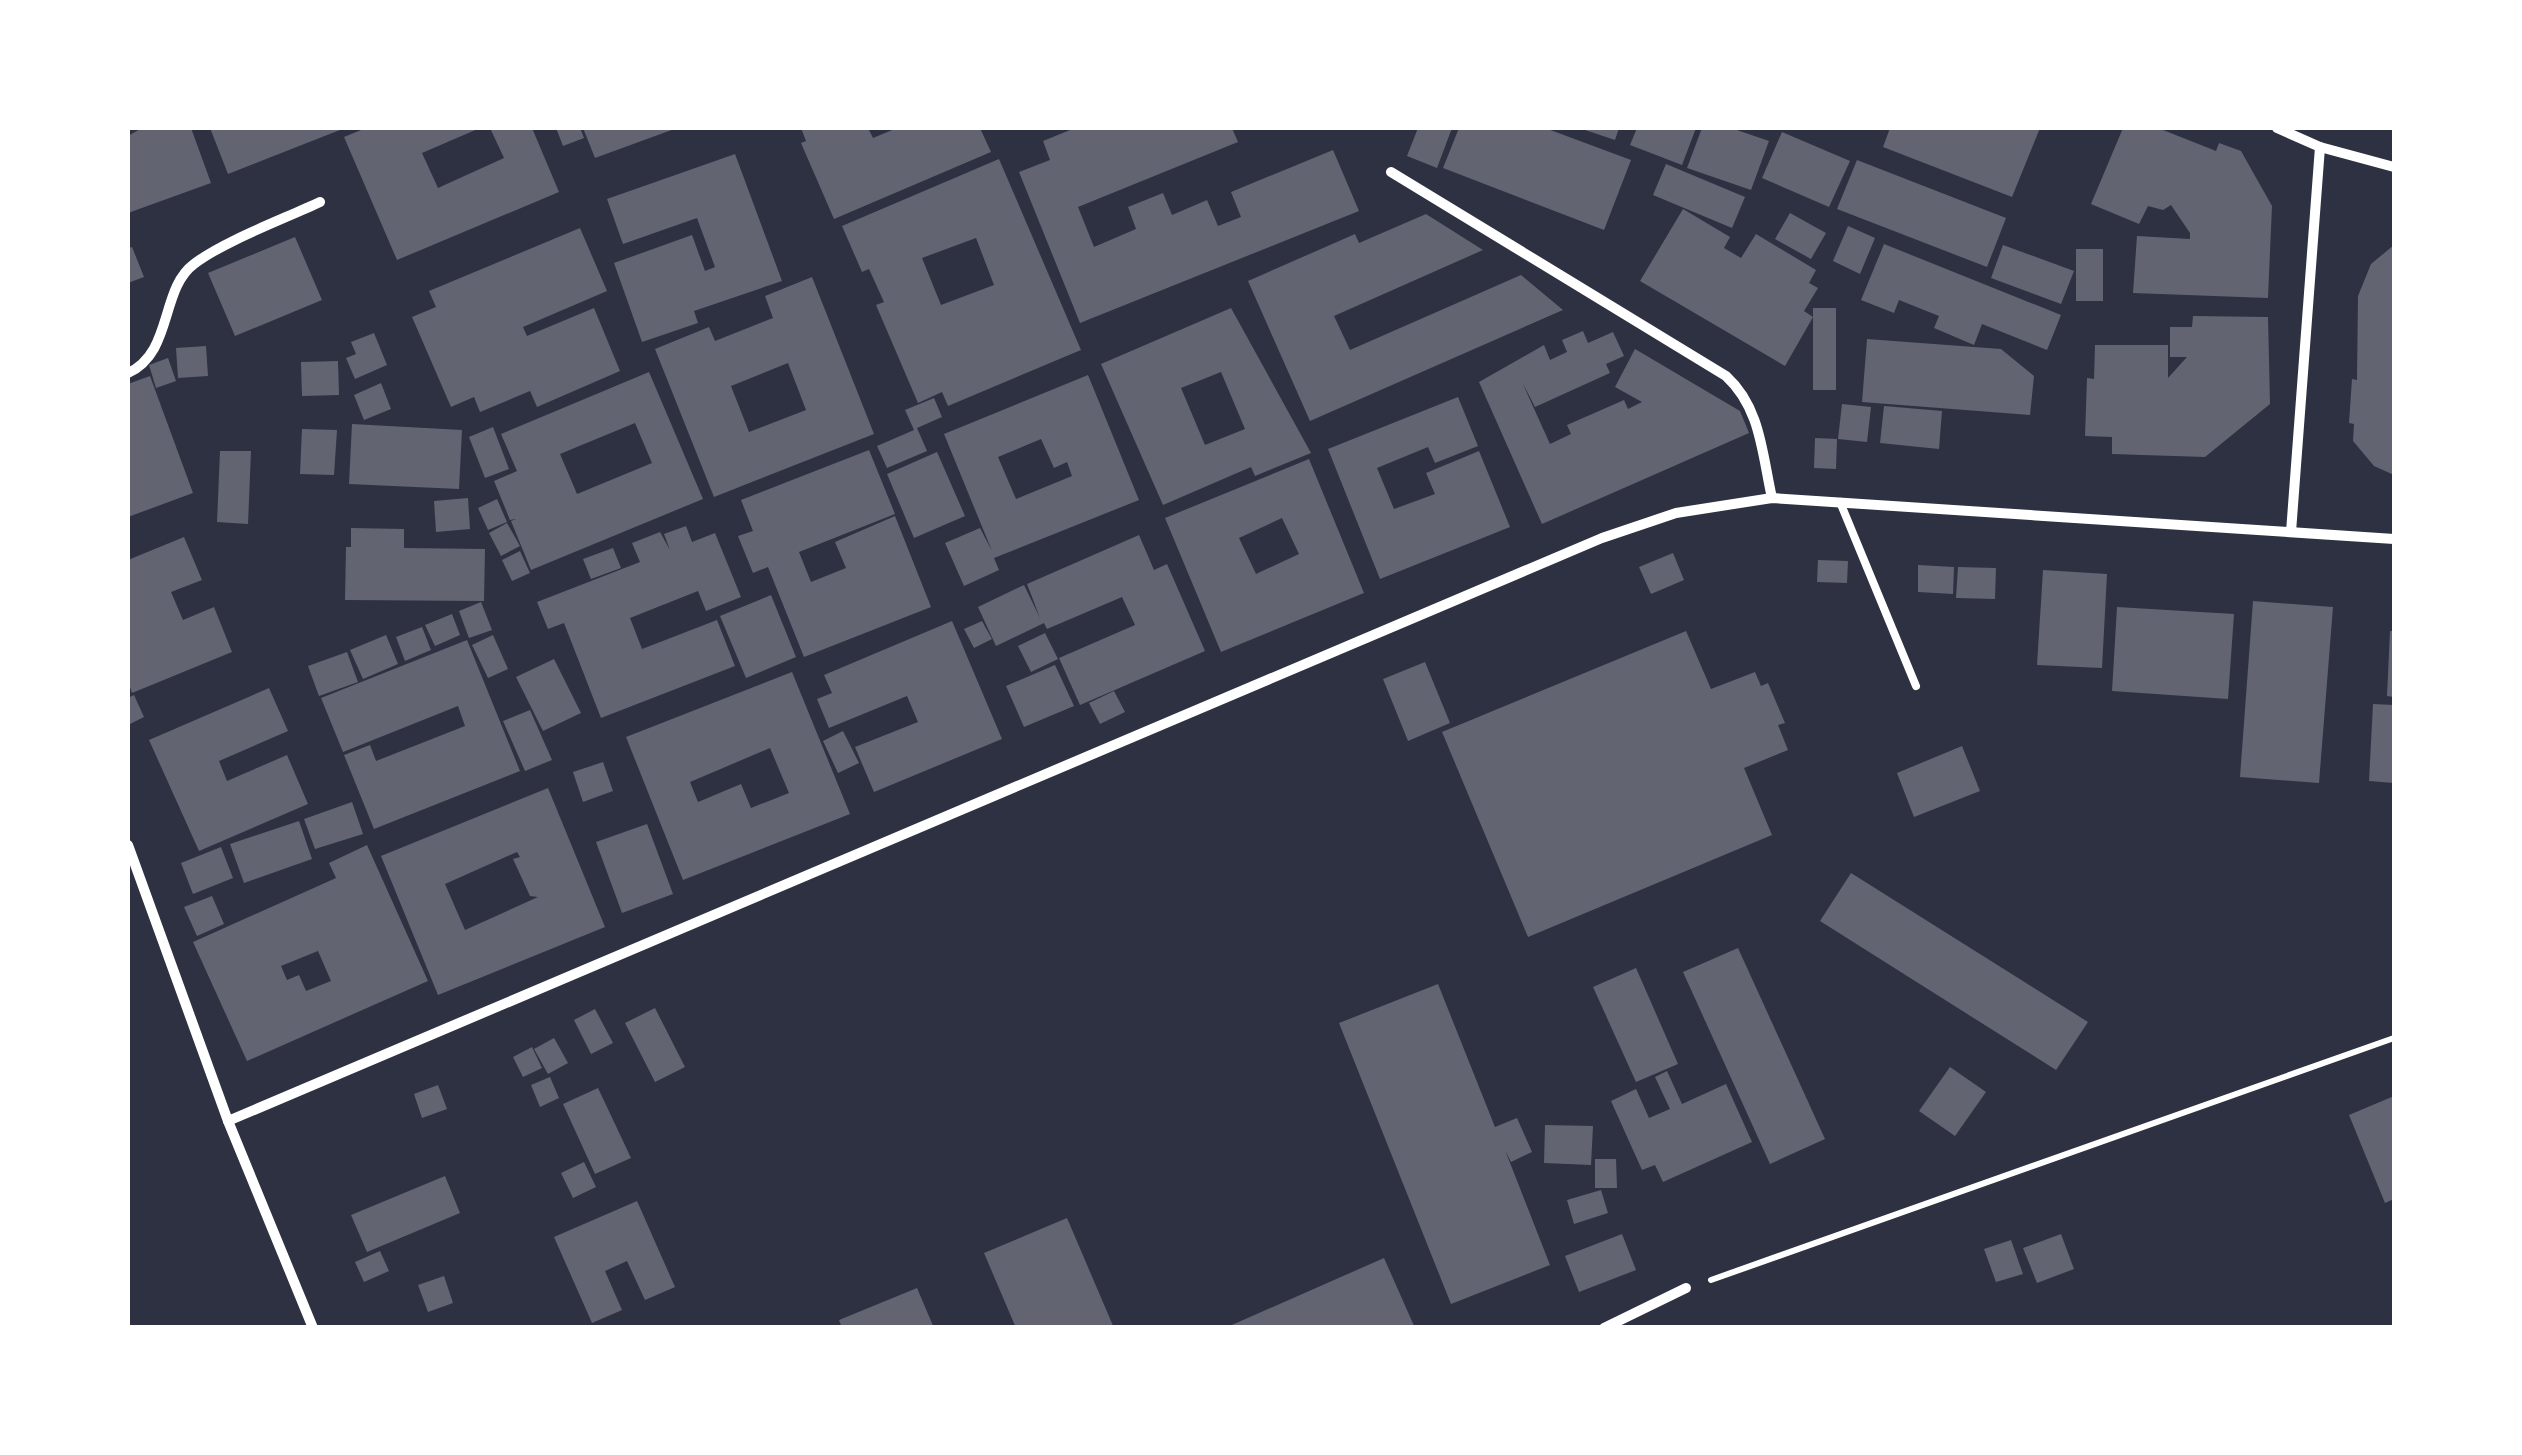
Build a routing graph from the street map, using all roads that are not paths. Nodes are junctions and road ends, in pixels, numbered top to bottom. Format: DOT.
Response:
graph roads {
  1 [pos="2277,128"];
  2 [pos="2320,147"];
  3 [pos="2394,167"];
  4 [pos="1391,172"];
  5 [pos="320,202"];
  6 [pos="128,373"];
  7 [pos="1772,498"];
  8 [pos="1840,502"];
  9 [pos="2291,532"];
  10 [pos="2394,539"];
  11 [pos="1916,686"];
  12 [pos="128,845"];
  13 [pos="228,1121"];
  14 [pos="1686,1288"];
  15 [pos="313,1328"];
  16 [pos="1604,1328"];
  1 -- 2 [label="street"];
  2 -- 3 [label="street"];
  2 -- 9 [label="street"];
  4 -- 7 [label="street"];
  5 -- 6 [label="street"];
  7 -- 8 [label="street"];
  7 -- 13 [label="street"];
  8 -- 9 [label="street"];
  8 -- 11 [label="lane"];
  9 -- 10 [label="street"];
  12 -- 13 [label="street"];
  13 -- 15 [label="street"];
  14 -- 16 [label="street"];
}
